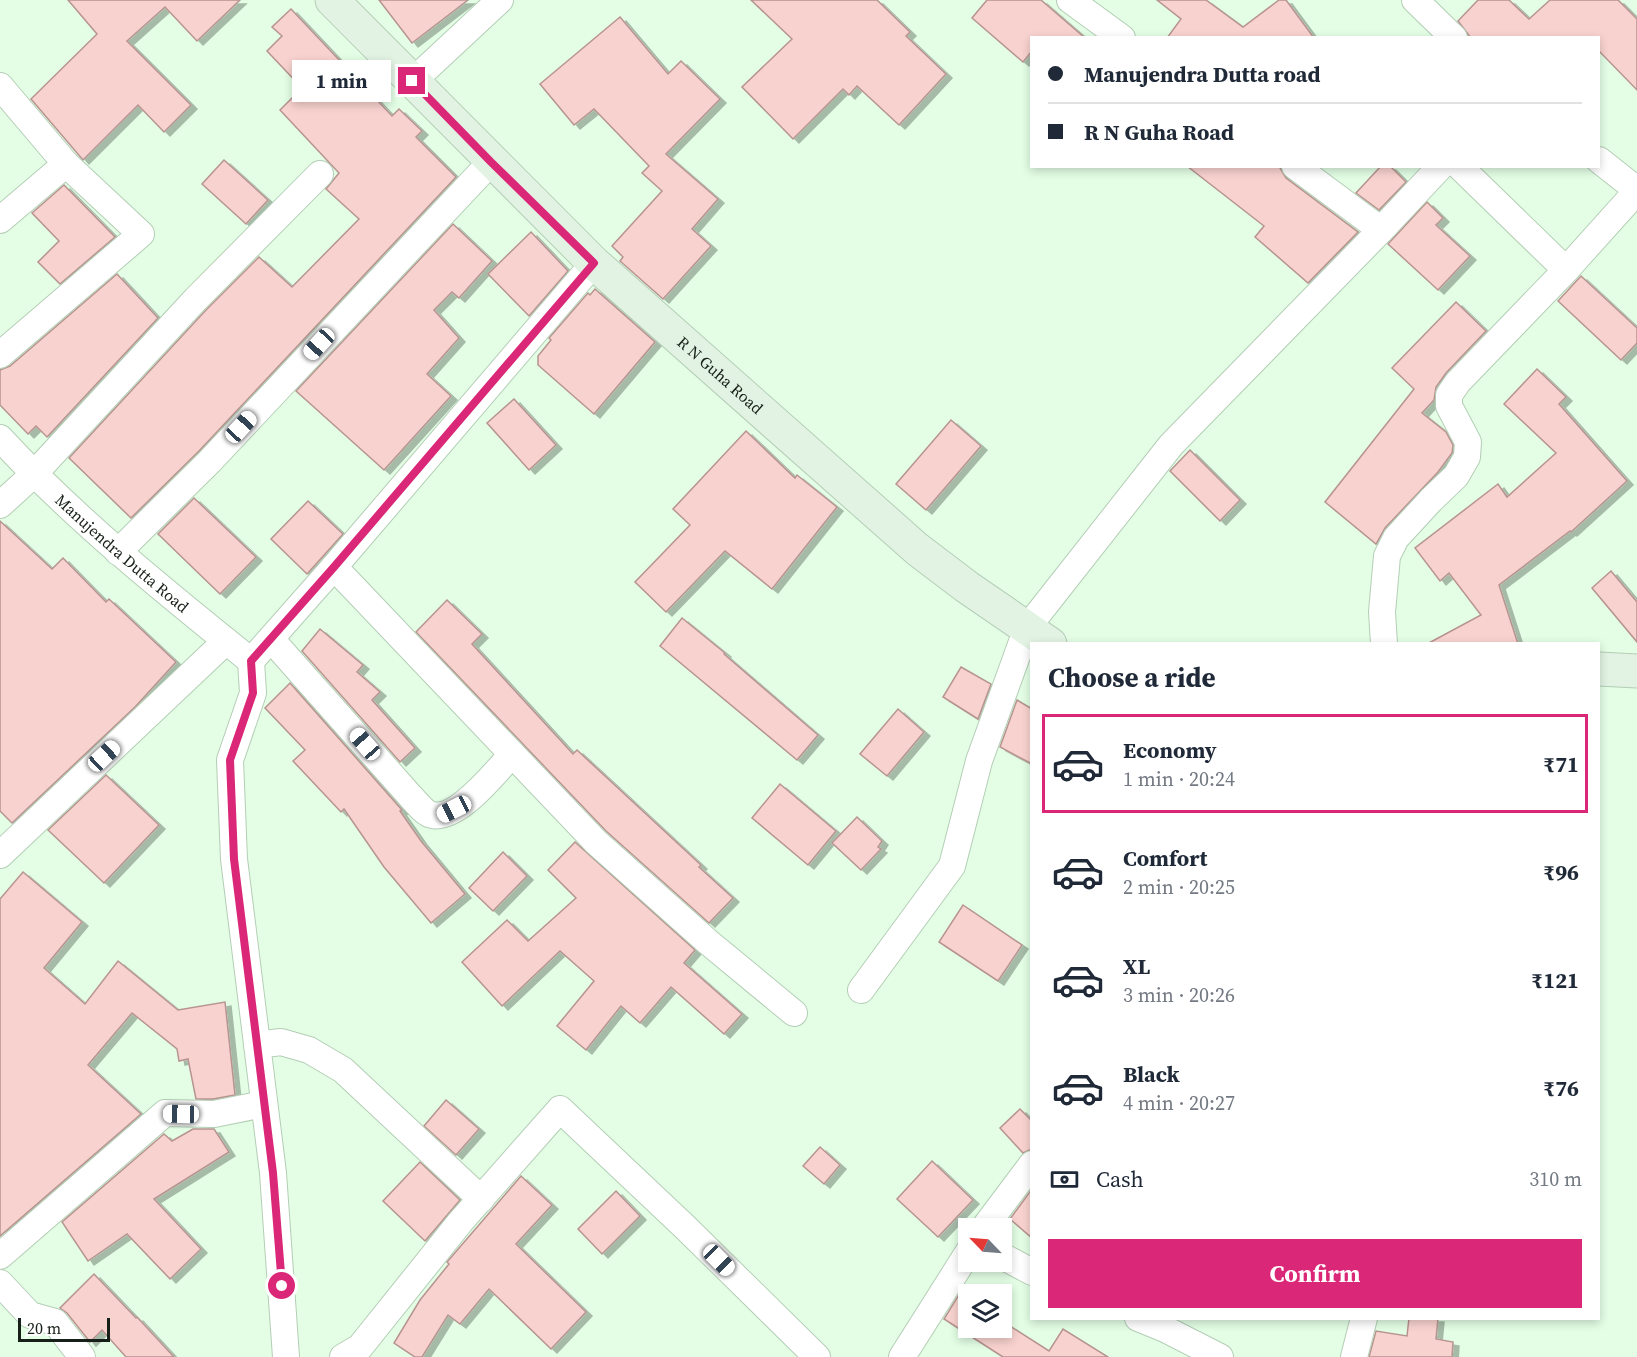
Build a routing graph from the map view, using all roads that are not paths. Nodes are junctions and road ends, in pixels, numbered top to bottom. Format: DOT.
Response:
graph roads {
  1 [pos="332,0"];
  2 [pos="500,0"];
  3 [pos="1070,0"];
  4 [pos="1414,0"];
  5 [pos="1119,36"];
  6 [pos="1452,36"];
  7 [pos="412,81"];
  8 [pos="0,86"];
  9 [pos="1600,161"];
  10 [pos="491,162"];
  11 [pos="66,164"];
  12 [pos="1298,168"];
  13 [pos="1439,168"];
  14 [pos="1462,168"];
  15 [pos="320,174"];
  16 [pos="1637,191"];
  17 [pos="0,220"];
  18 [pos="1381,230"];
  19 [pos="594,263"];
  20 [pos="1566,270"];
  21 [pos="0,355"];
  22 [pos="0,438"];
  23 [pos="34,474"];
  24 [pos="0,505"];
  25 [pos="118,552"];
  26 [pos="334,567"];
  27 [pos="1039,636"];
  28 [pos="271,639"];
  29 [pos="226,641"];
  30 [pos="1384,642"];
  31 [pos="1030,654"];
  32 [pos="251,661"];
  33 [pos="1600,669"];
  34 [pos="1637,671"];
  35 [pos="512,754"];
  36 [pos="0,855"];
  37 [pos="861,990"];
  38 [pos="794,1013"];
  39 [pos="257,1046"];
  40 [pos="264,1104"];
  41 [pos="1030,1167"];
  42 [pos="481,1199"];
  43 [pos="992,1218"];
  44 [pos="0,1256"];
  45 [pos="1012,1261"];
  46 [pos="958,1268"];
  47 [pos="1030,1271"];
  48 [pos="0,1283"];
  49 [pos="1143,1320"];
  50 [pos="1363,1320"];
  51 [pos="82,1357"];
  52 [pos="286,1357"];
  53 [pos="343,1357"];
  54 [pos="817,1357"];
  55 [pos="902,1357"];
  56 [pos="1220,1357"];
  57 [pos="1354,1357"];
  1 -- 7 [label="street, R N Guha Road"];
  2 -- 7 [label="street"];
  3 -- 5 [label="street"];
  4 -- 6 [label="street"];
  7 -- 10 [label="street, R N Guha Road"];
  8 -- 11 [label="street"];
  9 -- 16 [label="street"];
  10 -- 19 [label="street, R N Guha Road"];
  10 -- 25 [label="street"];
  11 -- 17 [label="street"];
  11 -- 21 [label="street"];
  12 -- 18 [label="street"];
  13 -- 18 [label="street"];
  14 -- 20 [label="street"];
  15 -- 23 [label="street"];
  16 -- 20 [label="street"];
  18 -- 27 [label="street"];
  19 -- 26 [label="street"];
  19 -- 27 [label="street, R N Guha Road"];
  20 -- 30 [label="street"];
  22 -- 23 [label="street, Manujendra Dutta Road"];
  23 -- 24 [label="street"];
  23 -- 25 [label="street, Manujendra Dutta Road"];
  25 -- 29 [label="street, Manujendra Dutta Road"];
  26 -- 28 [label="street"];
  26 -- 35 [label="street"];
  28 -- 32 [label="street"];
  28 -- 35 [label="street"];
  29 -- 32 [label="street, Manujendra Dutta Road"];
  29 -- 36 [label="street"];
  31 -- 37 [label="street"];
  32 -- 39 [label="street"];
  33 -- 34 [label="street"];
  35 -- 38 [label="street"];
  39 -- 40 [label="street"];
  39 -- 42 [label="street"];
  40 -- 44 [label="street"];
  40 -- 52 [label="street"];
  41 -- 43 [label="street"];
  42 -- 53 [label="street"];
  42 -- 54 [label="street"];
  45 -- 47 [label="street"];
  46 -- 55 [label="street"];
  48 -- 51 [label="street"];
  49 -- 56 [label="street"];
  50 -- 57 [label="street"];
}
